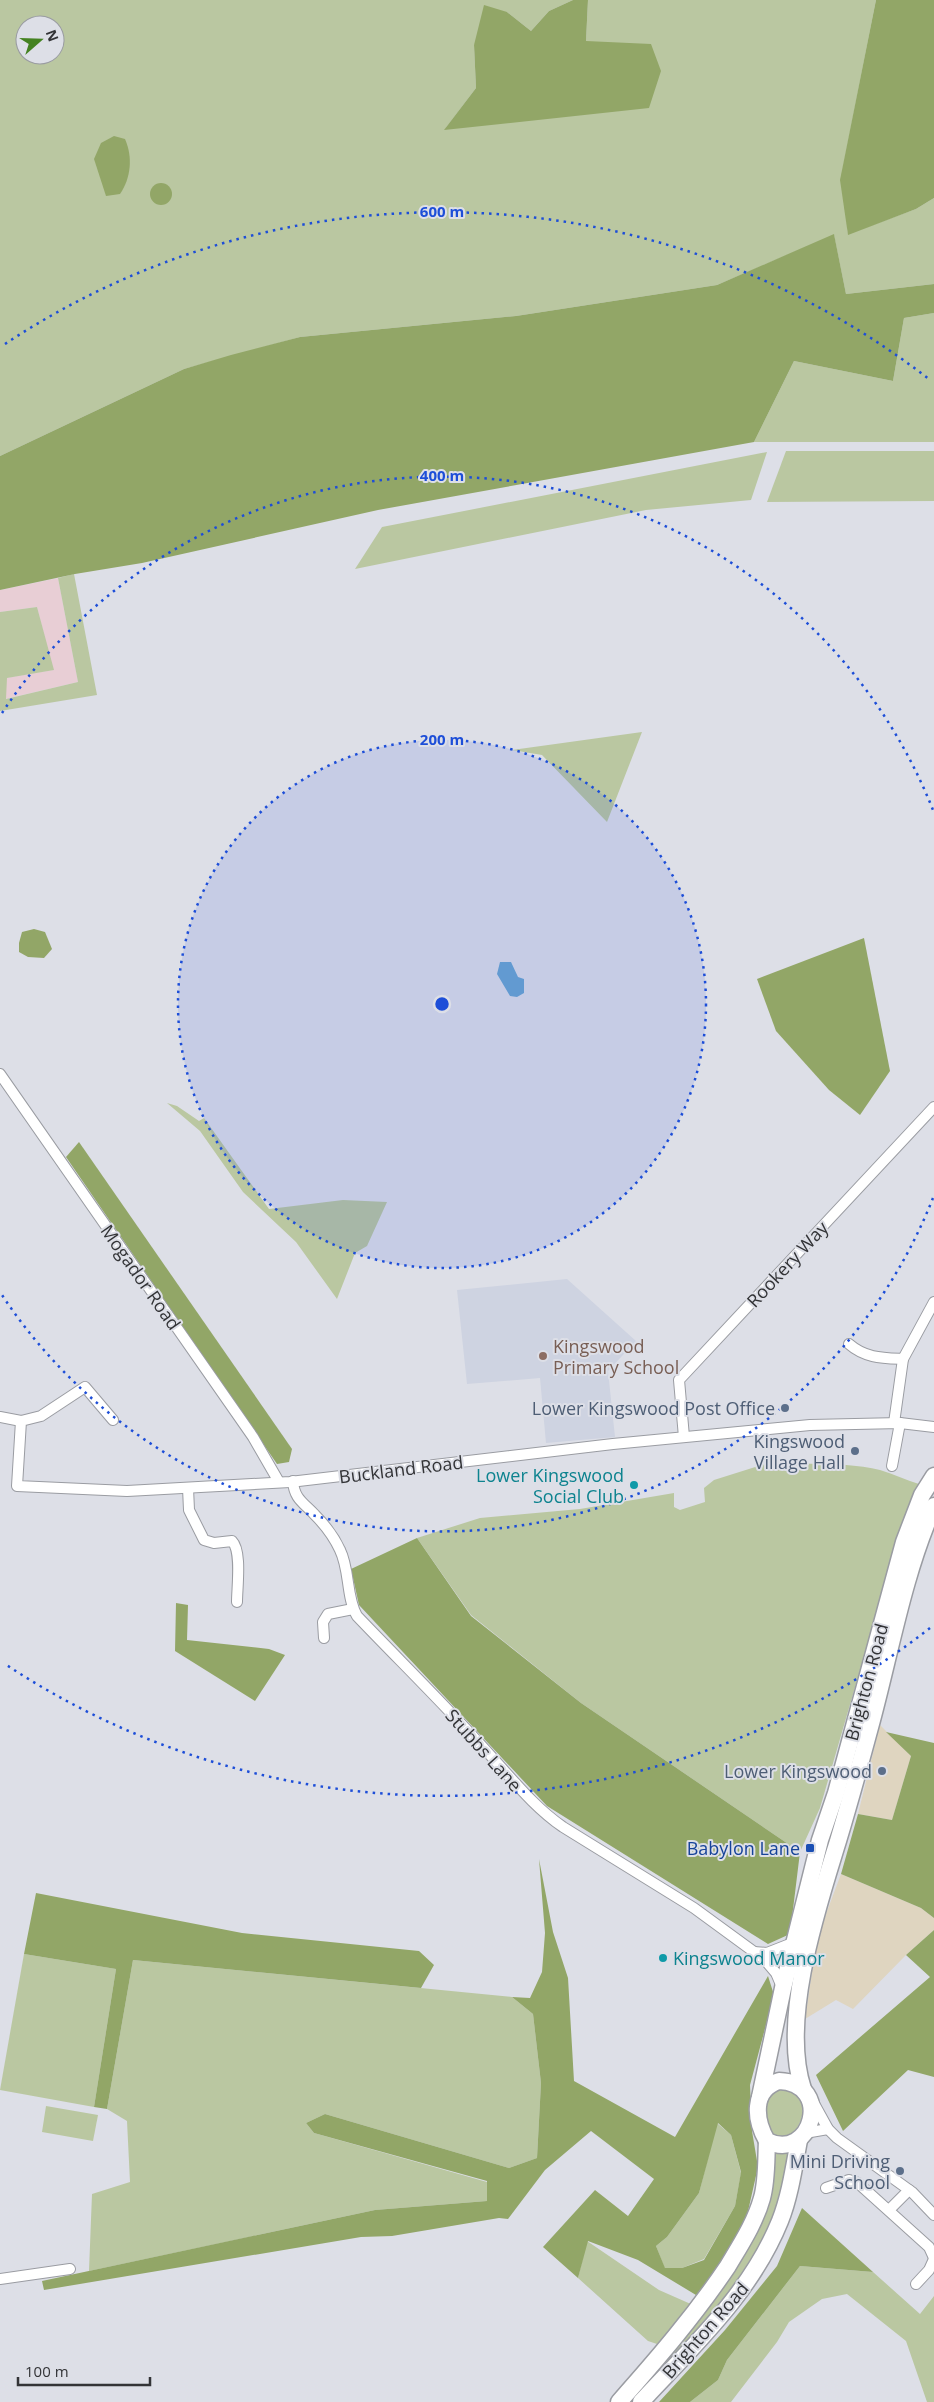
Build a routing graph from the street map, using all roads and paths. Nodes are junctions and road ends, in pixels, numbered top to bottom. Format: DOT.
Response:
graph roads {
  1 [pos="0,1074"];
  2 [pos="934,1107"];
  3 [pos="934,1302"];
  4 [pos="849,1344"];
  5 [pos="904,1359"];
  6 [pos="0,1417"];
  7 [pos="113,1420"];
  8 [pos="21,1421"];
  9 [pos="897,1423"];
  10 [pos="934,1427"];
  11 [pos="684,1437"];
  12 [pos="892,1466"];
  13 [pos="934,1476"];
  14 [pos="293,1481"];
  15 [pos="279,1482"];
  16 [pos="188,1488"];
  17 [pos="934,1506"];
  18 [pos="236,1602"];
  19 [pos="353,1609"];
  20 [pos="324,1638"];
  21 [pos="795,1942"];
  22 [pos="753,1952"];
  23 [pos="783,1988"];
  24 [pos="805,2092"];
  25 [pos="760,2097"];
  26 [pos="828,2129"];
  27 [pos="802,2137"];
  28 [pos="767,2142"];
  29 [pos="826,2188"];
  30 [pos="909,2190"];
  31 [pos="889,2210"];
  32 [pos="934,2215"];
  33 [pos="934,2259"];
  34 [pos="70,2269"];
  35 [pos="0,2279"];
  36 [pos="916,2284"];
  37 [pos="619,2402"];
  38 [pos="641,2402"];
  1 -- 15 [label="street, Mogador Road"];
  2 -- 11 [label="street, Rookery Way"];
  3 -- 5 [label="street"];
  4 -- 5 [label="street"];
  5 -- 9 [label="street"];
  6 -- 8 [label="street"];
  7 -- 8 [label="street"];
  8 -- 16 [label="street, Buckland Road"];
  9 -- 10 [label="street, Buckland Road"];
  9 -- 11 [label="street, Buckland Road"];
  9 -- 12 [label="street"];
  11 -- 14 [label="street, Buckland Road"];
  13 -- 21 [label="highway, Brighton Road"];
  14 -- 15 [label="street, Buckland Road"];
  14 -- 19 [label="street"];
  15 -- 16 [label="street, Buckland Road"];
  16 -- 18 [label="street"];
  17 -- 24 [label="highway, Brighton Road"];
  19 -- 20 [label="street"];
  19 -- 22 [label="street, Stubbs Lane"];
  21 -- 22 [label="street"];
  21 -- 23 [label="highway, Brighton Road"];
  22 -- 23 [label="street, Stubbs Lane"];
  23 -- 25 [label="highway, Brighton Road"];
  24 -- 25 [label="highway"];
  24 -- 26 [label="street"];
  24 -- 27 [label="highway"];
  25 -- 28 [label="highway"];
  26 -- 27 [label="street"];
  26 -- 30 [label="street"];
  27 -- 28 [label="highway"];
  27 -- 38 [label="highway, Brighton Road"];
  28 -- 37 [label="highway, Brighton Road"];
  29 -- 31 [label="street"];
  30 -- 31 [label="street"];
  30 -- 32 [label="street"];
  31 -- 33 [label="street"];
  33 -- 36 [label="street"];
  34 -- 35 [label="street"];
}
